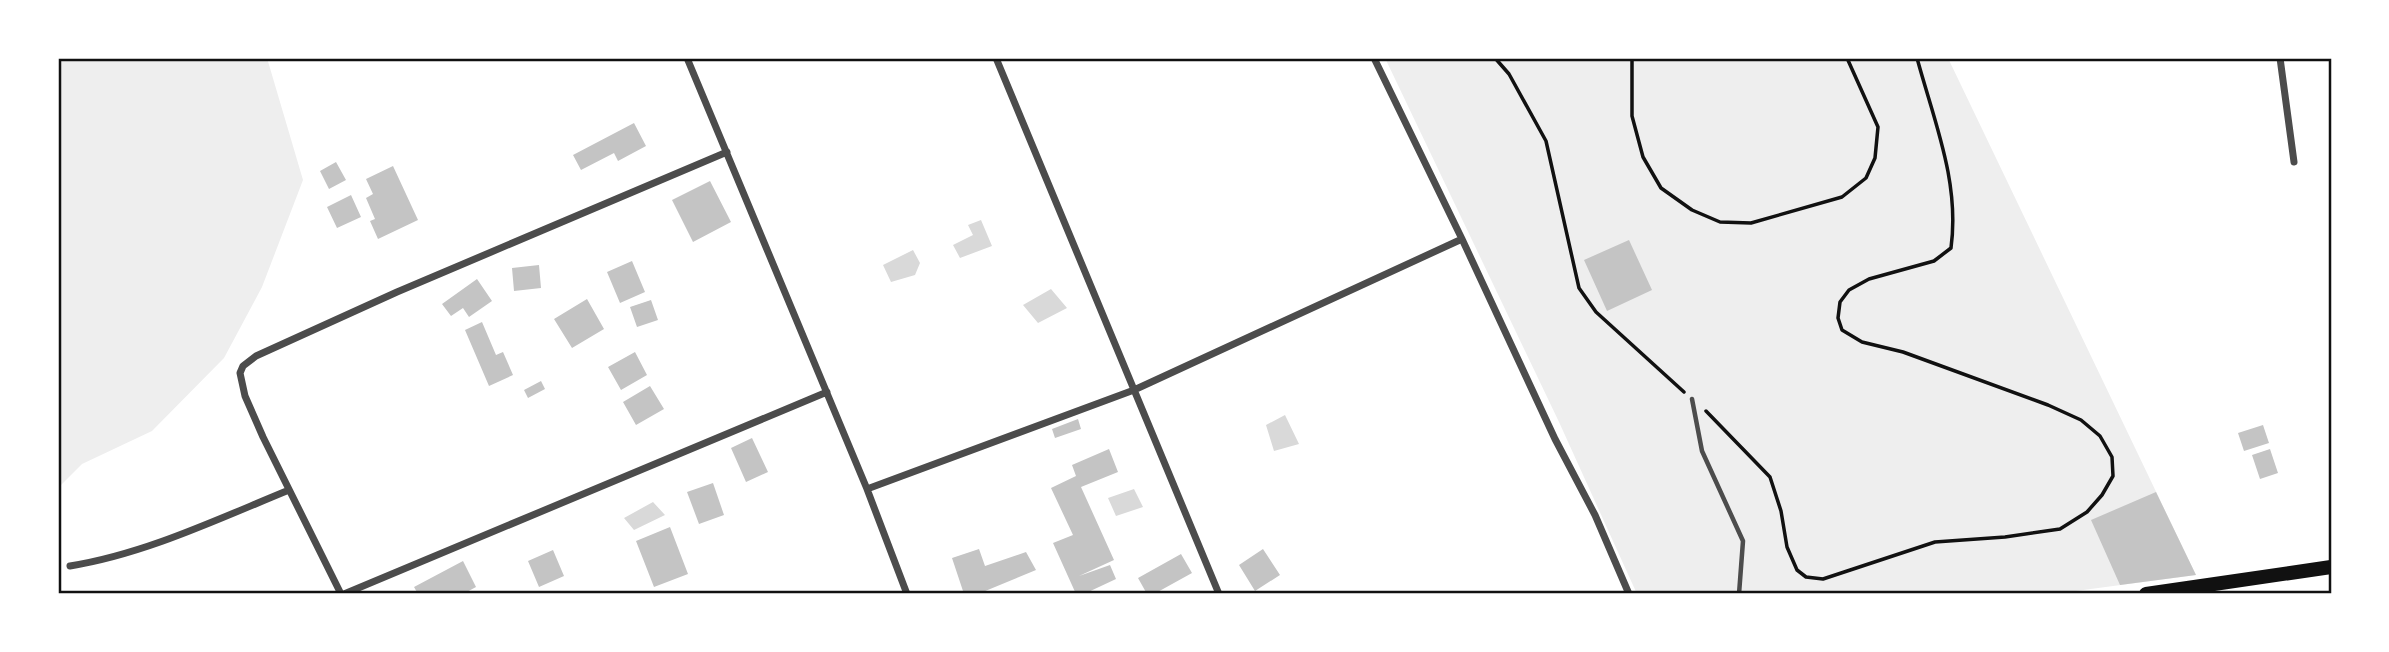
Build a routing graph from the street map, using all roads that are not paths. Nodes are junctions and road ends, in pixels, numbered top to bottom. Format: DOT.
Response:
graph roads {
  1 [pos="687,58"];
  2 [pos="996,58"];
  3 [pos="1374,58"];
  4 [pos="2280,58"];
  5 [pos="727,152"];
  6 [pos="2294,162"];
  7 [pos="1462,239"];
  8 [pos="1134,390"];
  9 [pos="827,392"];
  10 [pos="1692,399"];
  11 [pos="867,489"];
  12 [pos="289,490"];
  13 [pos="70,566"];
  14 [pos="2331,567"];
  15 [pos="343,594"];
  16 [pos="907,594"];
  17 [pos="1219,594"];
  18 [pos="1629,594"];
  19 [pos="1739,594"];
  20 [pos="2146,594"];
  1 -- 5 [label="street"];
  2 -- 8 [label="street"];
  3 -- 7 [label="street"];
  4 -- 6 [label="street"];
  5 -- 9 [label="street"];
  5 -- 12 [label="street"];
  7 -- 8 [label="street"];
  7 -- 18 [label="street"];
  8 -- 11 [label="street"];
  8 -- 17 [label="street"];
  9 -- 11 [label="street"];
  9 -- 15 [label="street"];
  10 -- 19 [label="lane"];
  11 -- 16 [label="street"];
  12 -- 13 [label="street"];
  12 -- 15 [label="street"];
  14 -- 20 [label="main road"];
}
